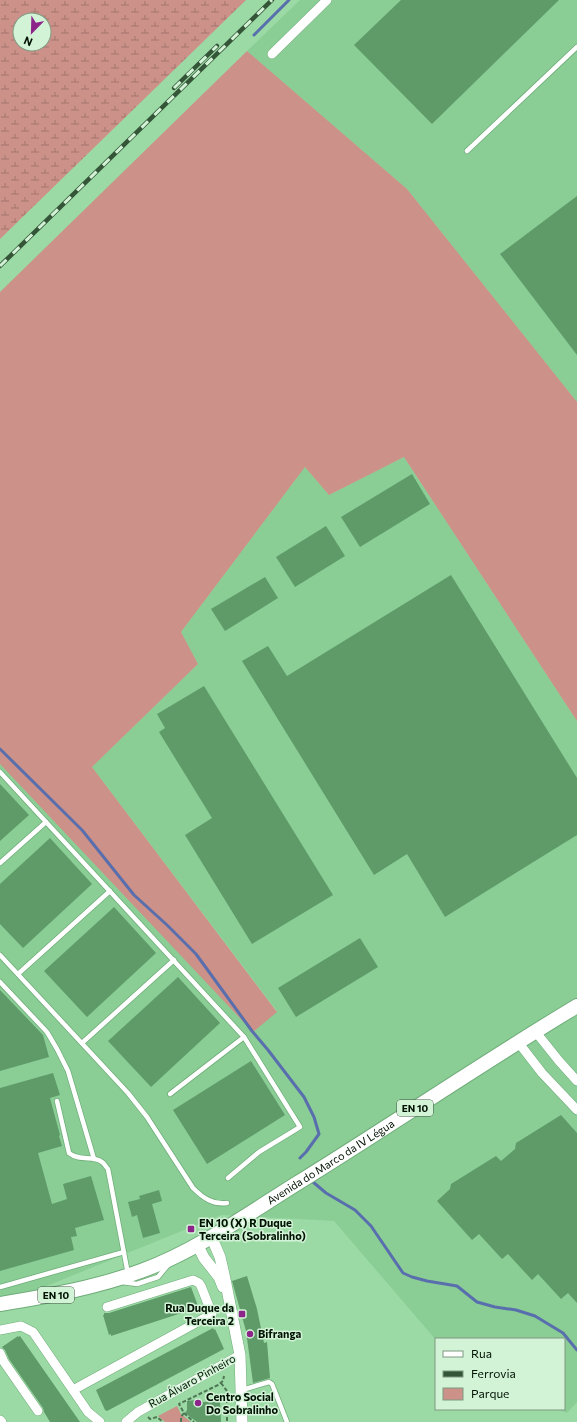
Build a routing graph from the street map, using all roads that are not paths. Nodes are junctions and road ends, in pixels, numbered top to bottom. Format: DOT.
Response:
graph roads {
  1 [pos="327,0"];
  2 [pos="577,47"];
  3 [pos="272,54"];
  4 [pos="467,151"];
  5 [pos="0,772"];
  6 [pos="46,822"];
  7 [pos="0,863"];
  8 [pos="110,891"];
  9 [pos="0,955"];
  10 [pos="174,960"];
  11 [pos="18,974"];
  12 [pos="0,982"];
  13 [pos="577,1006"];
  14 [pos="535,1031"];
  15 [pos="244,1037"];
  16 [pos="518,1042"];
  17 [pos="82,1043"];
  18 [pos="577,1081"];
  19 [pos="170,1094"];
  20 [pos="58,1101"];
  21 [pos="577,1110"];
  22 [pos="94,1159"];
  23 [pos="228,1178"];
  24 [pos="227,1203"];
  25 [pos="211,1236"];
  26 [pos="197,1244"];
  27 [pos="124,1252"];
  28 [pos="179,1254"];
  29 [pos="128,1276"];
  30 [pos="111,1280"];
  31 [pos="0,1287"];
  32 [pos="229,1300"];
  33 [pos="0,1304"];
  34 [pos="107,1307"];
  35 [pos="0,1330"];
  36 [pos="0,1353"];
  37 [pos="240,1355"];
  38 [pos="73,1390"];
  39 [pos="242,1390"];
  40 [pos="38,1411"];
  41 [pos="100,1422"];
  42 [pos="126,1422"];
  43 [pos="242,1422"];
  44 [pos="287,1422"];
  1 -- 3 [label="street"];
  2 -- 4 [label="lane"];
  5 -- 6 [label="lane"];
  6 -- 7 [label="lane"];
  6 -- 8 [label="lane"];
  8 -- 10 [label="lane"];
  8 -- 11 [label="lane"];
  9 -- 11 [label="lane"];
  10 -- 15 [label="lane"];
  10 -- 17 [label="lane"];
  11 -- 17 [label="lane"];
  12 -- 22 [label="lane"];
  13 -- 14 [label="main road, Avenida do Marco da IV Légua / EN 10"];
  14 -- 16 [label="main road, Avenida do Marco da IV Légua / EN 10"];
  14 -- 18 [label="street"];
  15 -- 19 [label="lane"];
  15 -- 23 [label="lane"];
  16 -- 21 [label="street"];
  16 -- 25 [label="main road, Avenida do Marco da IV Légua / EN 10"];
  17 -- 24 [label="lane"];
  20 -- 22 [label="lane"];
  22 -- 27 [label="lane"];
  25 -- 26 [label="main road, Avenida do Marco da IV Légua / EN 10"];
  25 -- 32 [label="street"];
  26 -- 28 [label="main road, Avenida do Marco da IV Légua / EN 10"];
  26 -- 32 [label="street"];
  27 -- 29 [label="lane"];
  27 -- 31 [label="lane"];
  28 -- 29 [label="main road, Avenida do Marco da IV Légua / EN 10"];
  28 -- 30 [label="lane"];
  29 -- 30 [label="main road, Avenida do Marco da IV Légua / EN 10"];
  30 -- 33 [label="main road, Avenida do Marco da IV Légua / EN 10"];
  32 -- 37 [label="street"];
  34 -- 38 [label="street"];
  35 -- 38 [label="street"];
  36 -- 40 [label="street"];
  37 -- 39 [label="street"];
  37 -- 42 [label="street, Rua Álvaro Pinheiro"];
  38 -- 41 [label="street"];
  39 -- 43 [label="street"];
  39 -- 44 [label="lane"];
}
